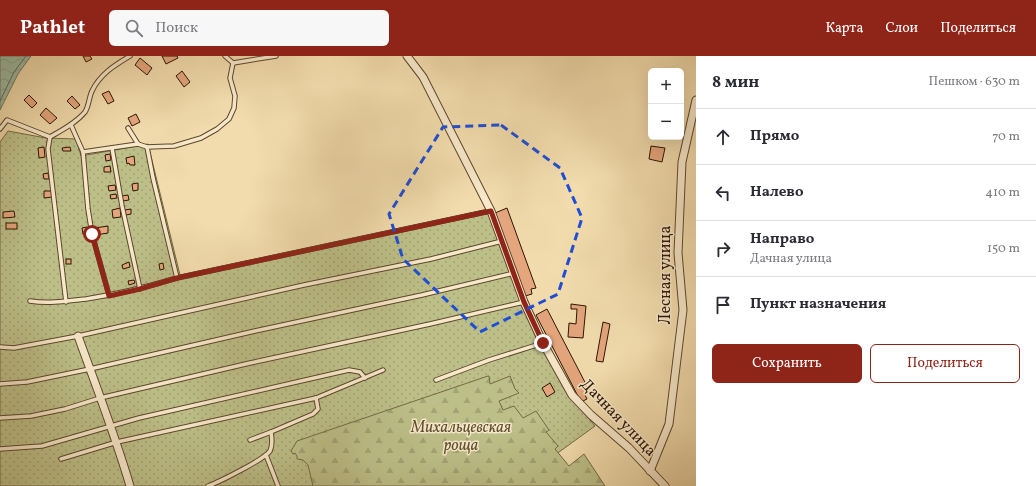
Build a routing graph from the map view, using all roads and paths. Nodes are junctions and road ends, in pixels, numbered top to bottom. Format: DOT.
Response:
graph roads {
  1 [pos="130,56"];
  2 [pos="225,56"];
  3 [pos="276,56"];
  4 [pos="407,56"];
  5 [pos="233,63"];
  6 [pos="696,100"];
  7 [pos="71,125"];
  8 [pos="128,128"];
  9 [pos="0,129"];
  10 [pos="50,137"];
  11 [pos="138,144"];
  12 [pos="147,147"];
  13 [pos="112,148"];
  14 [pos="83,152"];
  15 [pos="491,211"];
  16 [pos="502,241"];
  17 [pos="514,274"];
  18 [pos="177,278"];
  19 [pos="140,289"];
  20 [pos="109,296"];
  21 [pos="30,301"];
  22 [pos="66,302"];
  23 [pos="524,302"];
  24 [pos="78,336"];
  25 [pos="543,343"];
  26 [pos="0,346"];
  27 [pos="90,369"];
  28 [pos="383,370"];
  29 [pos="365,378"];
  30 [pos="436,380"];
  31 [pos="0,384"];
  32 [pos="100,398"];
  33 [pos="316,398"];
  34 [pos="0,418"];
  35 [pos="110,426"];
  36 [pos="270,432"];
  37 [pos="250,440"];
  38 [pos="116,442"];
  39 [pos="0,449"];
  40 [pos="266,455"];
  41 [pos="61,459"];
  42 [pos="650,471"];
  43 [pos="130,486"];
  44 [pos="208,486"];
  45 [pos="278,486"];
  46 [pos="664,486"];
  1 -- 7 [label="lane"];
  2 -- 5 [label="lane"];
  3 -- 5 [label="lane"];
  4 -- 15 [label="street, Дачная улица"];
  5 -- 12 [label="lane"];
  6 -- 42 [label="street, Лесная улица"];
  7 -- 10 [label="lane"];
  7 -- 14 [label="lane"];
  8 -- 11 [label="lane"];
  9 -- 10 [label="lane"];
  10 -- 22 [label="lane"];
  11 -- 12 [label="lane"];
  11 -- 13 [label="lane"];
  12 -- 18 [label="lane"];
  13 -- 14 [label="lane"];
  13 -- 19 [label="lane"];
  14 -- 20 [label="lane"];
  15 -- 16 [label="street, Дачная улица"];
  15 -- 18 [label="lane"];
  16 -- 17 [label="street, Дачная улица"];
  16 -- 24 [label="lane"];
  17 -- 23 [label="street, Дачная улица"];
  17 -- 27 [label="lane"];
  18 -- 19 [label="lane"];
  19 -- 20 [label="lane"];
  20 -- 22 [label="lane"];
  21 -- 22 [label="lane"];
  23 -- 25 [label="street, Дачная улица"];
  23 -- 32 [label="lane"];
  24 -- 26 [label="lane"];
  24 -- 27 [label="street"];
  25 -- 30 [label="lane"];
  25 -- 42 [label="street, Дачная улица"];
  27 -- 31 [label="lane"];
  27 -- 32 [label="street"];
  28 -- 29 [label="lane"];
  29 -- 33 [label="lane"];
  29 -- 35 [label="lane"];
  32 -- 34 [label="lane"];
  32 -- 35 [label="street"];
  33 -- 36 [label="lane"];
  33 -- 38 [label="lane"];
  35 -- 38 [label="street"];
  35 -- 39 [label="lane"];
  36 -- 37 [label="lane"];
  36 -- 40 [label="lane"];
  38 -- 41 [label="lane"];
  38 -- 43 [label="street"];
  40 -- 44 [label="lane"];
  40 -- 45 [label="lane"];
  42 -- 46 [label="street, Дачная улица"];
}
